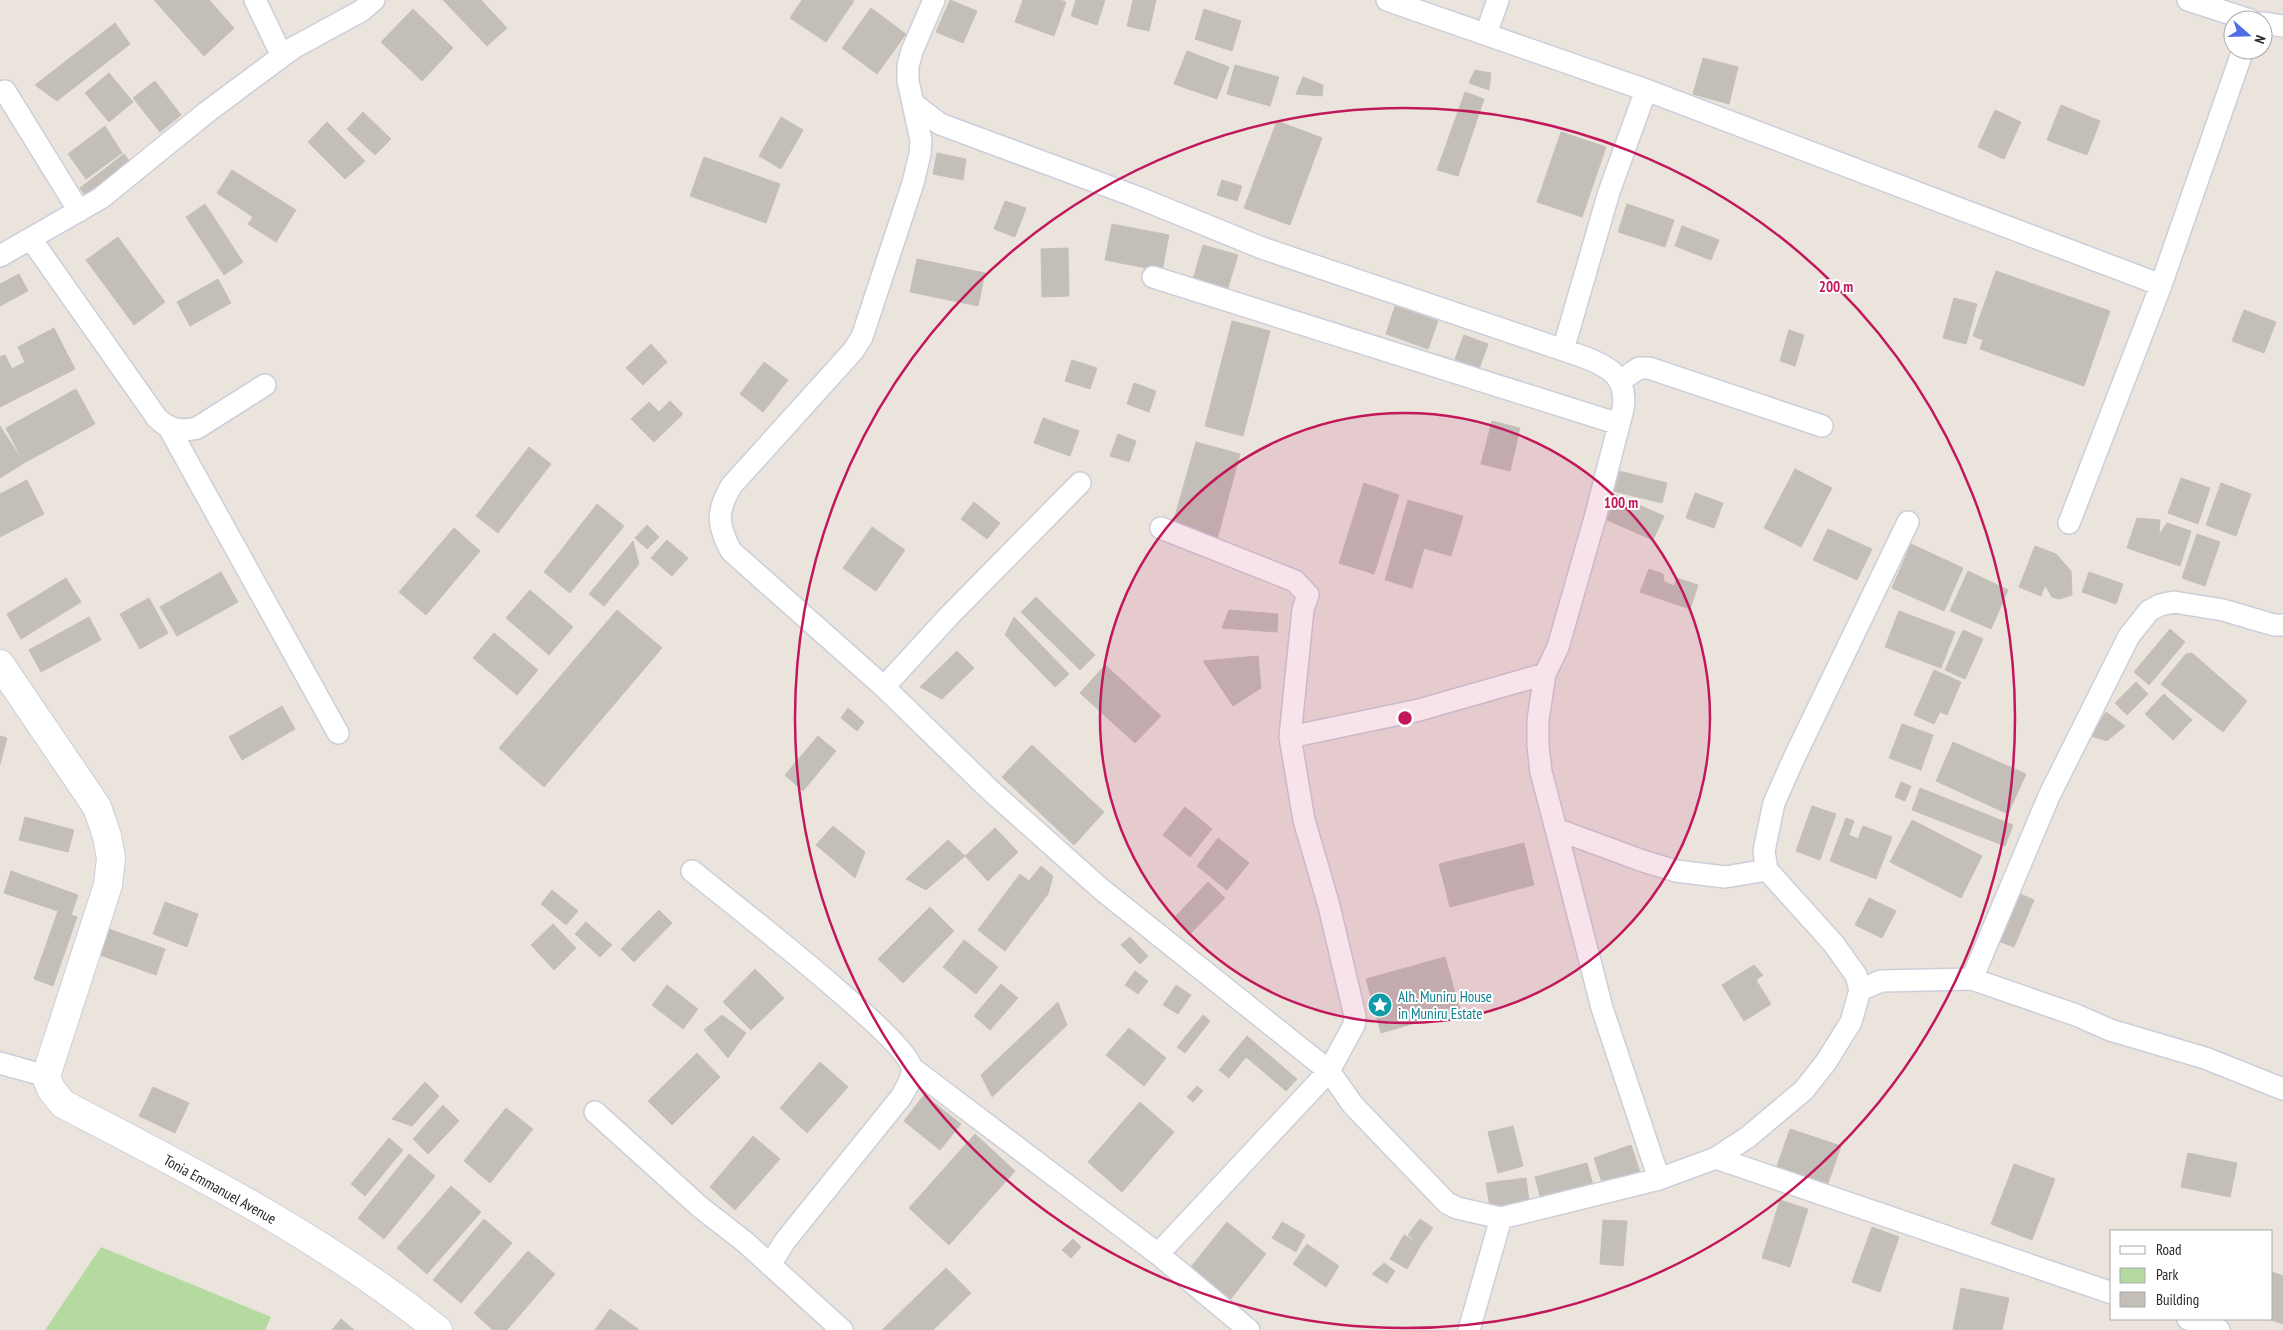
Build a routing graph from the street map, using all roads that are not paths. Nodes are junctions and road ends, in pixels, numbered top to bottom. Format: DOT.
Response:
graph roads {
  1 [pos="255,0"];
  2 [pos="374,0"];
  3 [pos="934,0"];
  4 [pos="1387,0"];
  5 [pos="1498,0"];
  6 [pos="2195,1"];
  7 [pos="2223,11"];
  8 [pos="1486,34"];
  9 [pos="282,56"];
  10 [pos="2240,60"];
  11 [pos="3,85"];
  12 [pos="1646,90"];
  13 [pos="914,104"];
  14 [pos="0,114"];
  15 [pos="940,124"];
  16 [pos="920,140"];
  17 [pos="79,211"];
  18 [pos="31,239"];
  19 [pos="0,254"];
  20 [pos="1152,277"];
  21 [pos="2161,285"];
  22 [pos="1563,350"];
  23 [pos="1620,380"];
  24 [pos="265,385"];
  25 [pos="1619,424"];
  26 [pos="1822,426"];
  27 [pos="169,428"];
  28 [pos="1080,483"];
  29 [pos="1908,522"];
  30 [pos="2069,524"];
  31 [pos="1161,528"];
  32 [pos="2283,625"];
  33 [pos="0,664"];
  34 [pos="1545,674"];
  35 [pos="884,687"];
  36 [pos="338,733"];
  37 [pos="1290,737"];
  38 [pos="1556,829"];
  39 [pos="1767,870"];
  40 [pos="692,871"];
  41 [pos="1972,980"];
  42 [pos="1860,990"];
  43 [pos="0,1063"];
  44 [pos="912,1068"];
  45 [pos="1329,1071"];
  46 [pos="46,1076"];
  47 [pos="2283,1089"];
  48 [pos="595,1112"];
  49 [pos="1716,1158"];
  50 [pos="1659,1179"];
  51 [pos="1501,1218"];
  52 [pos="1158,1254"];
  53 [pos="770,1265"];
  54 [pos="2110,1292"];
  55 [pos="2191,1320"];
  56 [pos="438,1330"];
  57 [pos="842,1330"];
  58 [pos="1249,1330"];
  59 [pos="1469,1330"];
  60 [pos="2219,1330"];
  1 -- 9 [label="street"];
  2 -- 9 [label="street"];
  3 -- 13 [label="street"];
  4 -- 8 [label="street"];
  5 -- 8 [label="street"];
  6 -- 7 [label="street"];
  8 -- 12 [label="street"];
  9 -- 17 [label="street"];
  10 -- 21 [label="street"];
  11 -- 14 [label="street"];
  11 -- 17 [label="street"];
  12 -- 21 [label="street"];
  12 -- 22 [label="street"];
  13 -- 15 [label="street"];
  13 -- 16 [label="street"];
  15 -- 16 [label="street"];
  15 -- 22 [label="street"];
  16 -- 35 [label="street"];
  17 -- 18 [label="street"];
  18 -- 19 [label="street"];
  18 -- 27 [label="street"];
  20 -- 25 [label="street"];
  21 -- 30 [label="street"];
  22 -- 23 [label="street"];
  23 -- 25 [label="street"];
  23 -- 26 [label="street"];
  24 -- 27 [label="street"];
  25 -- 34 [label="street"];
  27 -- 36 [label="street"];
  28 -- 35 [label="street"];
  29 -- 39 [label="street"];
  31 -- 37 [label="street"];
  32 -- 41 [label="street"];
  33 -- 46 [label="street"];
  34 -- 37 [label="street"];
  34 -- 38 [label="street"];
  35 -- 45 [label="street"];
  37 -- 45 [label="street"];
  38 -- 39 [label="street"];
  38 -- 50 [label="street"];
  39 -- 42 [label="street"];
  40 -- 44 [label="street"];
  41 -- 42 [label="street"];
  41 -- 47 [label="street"];
  42 -- 49 [label="street"];
  43 -- 46 [label="street"];
  44 -- 52 [label="street"];
  44 -- 53 [label="street"];
  45 -- 51 [label="street"];
  45 -- 52 [label="street"];
  46 -- 56 [label="street, Tonia Emmanuel Avenue"];
  48 -- 53 [label="street"];
  49 -- 50 [label="street"];
  49 -- 54 [label="street"];
  50 -- 51 [label="street"];
  51 -- 59 [label="street"];
  52 -- 58 [label="street"];
  53 -- 57 [label="street"];
  55 -- 60 [label="street"];
}
